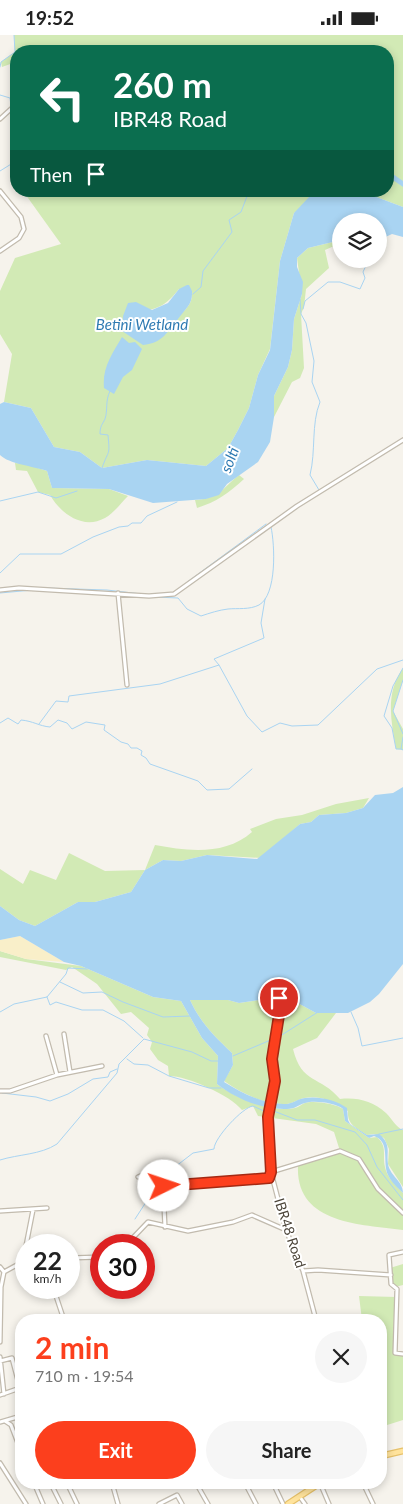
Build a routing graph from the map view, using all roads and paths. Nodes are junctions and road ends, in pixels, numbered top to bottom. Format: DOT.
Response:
graph roads {
  1 [pos="10,110"];
  2 [pos="0,119"];
  3 [pos="0,191"];
  4 [pos="0,251"];
  5 [pos="403,440"];
  6 [pos="0,591"];
  7 [pos="118,593"];
  8 [pos="127,685"];
  9 [pos="279,998"];
  10 [pos="64,1034"];
  11 [pos="46,1036"];
  12 [pos="102,1066"];
  13 [pos="70,1072"];
  14 [pos="57,1075"];
  15 [pos="0,1091"];
  16 [pos="271,1172"];
  17 [pos="138,1177"];
  18 [pos="163,1183"];
  19 [pos="47,1208"];
  20 [pos="33,1210"];
  21 [pos="0,1211"];
  22 [pos="403,1213"];
  23 [pos="165,1227"];
  24 [pos="286,1230"];
  25 [pos="29,1234"];
  26 [pos="137,1234"];
  27 [pos="403,1252"];
  28 [pos="15,1266"];
  29 [pos="0,1267"];
  30 [pos="303,1271"];
  31 [pos="4,1272"];
  32 [pos="390,1275"];
  33 [pos="57,1299"];
  34 [pos="62,1314"];
  35 [pos="314,1314"];
  36 [pos="0,1342"];
  37 [pos="403,1354"];
  38 [pos="0,1359"];
  39 [pos="15,1369"];
  40 [pos="15,1391"];
  41 [pos="2,1394"];
  42 [pos="15,1418"];
  43 [pos="5,1421"];
  44 [pos="0,1422"];
  45 [pos="15,1437"];
  46 [pos="403,1451"];
  47 [pos="387,1455"];
  48 [pos="0,1463"];
  49 [pos="15,1487"];
  50 [pos="16,1489"];
  51 [pos="37,1489"];
  52 [pos="54,1489"];
  53 [pos="70,1489"];
  54 [pos="114,1489"];
  55 [pos="199,1489"];
  56 [pos="248,1489"];
  57 [pos="276,1489"];
  58 [pos="310,1489"];
  59 [pos="323,1489"];
  60 [pos="366,1489"];
  61 [pos="299,1496"];
  62 [pos="26,1504"];
  63 [pos="43,1504"];
  64 [pos="61,1504"];
  65 [pos="78,1504"];
  66 [pos="118,1504"];
  67 [pos="159,1504"];
  68 [pos="182,1504"];
  69 [pos="208,1504"];
  70 [pos="256,1504"];
  71 [pos="284,1504"];
  72 [pos="288,1504"];
  73 [pos="305,1504"];
  74 [pos="330,1504"];
  75 [pos="373,1504"];
  1 -- 2 [label="street"];
  3 -- 4 [label="street"];
  5 -- 7 [label="street"];
  6 -- 7 [label="street"];
  7 -- 8 [label="street"];
  9 -- 16 [label="street, IBR48 Road"];
  10 -- 13 [label="street"];
  11 -- 14 [label="street"];
  12 -- 13 [label="street"];
  13 -- 14 [label="street"];
  14 -- 15 [label="street"];
  16 -- 18 [label="street"];
  16 -- 22 [label="street"];
  16 -- 24 [label="street, IBR48 Road"];
  17 -- 18 [label="street"];
  18 -- 23 [label="street"];
  19 -- 20 [label="street"];
  20 -- 21 [label="street"];
  20 -- 25 [label="street"];
  23 -- 24 [label="street"];
  23 -- 26 [label="street"];
  24 -- 30 [label="street, IBR48 Road"];
  27 -- 32 [label="street"];
  28 -- 31 [label="street"];
  29 -- 31 [label="street"];
  30 -- 32 [label="street"];
  30 -- 35 [label="street, IBR48 Road"];
  31 -- 36 [label="street"];
  32 -- 37 [label="street"];
  33 -- 34 [label="street"];
  38 -- 39 [label="street"];
  38 -- 41 [label="street"];
  40 -- 41 [label="street"];
  42 -- 43 [label="street"];
  43 -- 44 [label="street"];
  43 -- 45 [label="street"];
  46 -- 47 [label="main road"];
  48 -- 49 [label="street"];
  50 -- 62 [label="street"];
  51 -- 63 [label="street"];
  52 -- 64 [label="street"];
  53 -- 65 [label="street"];
  54 -- 66 [label="street"];
  55 -- 69 [label="street"];
  56 -- 70 [label="street"];
  57 -- 71 [label="street"];
  58 -- 61 [label="main road"];
  59 -- 74 [label="street"];
  60 -- 75 [label="street"];
  61 -- 72 [label="main road"];
  61 -- 73 [label="street"];
  67 -- 68 [label="street"];
}
